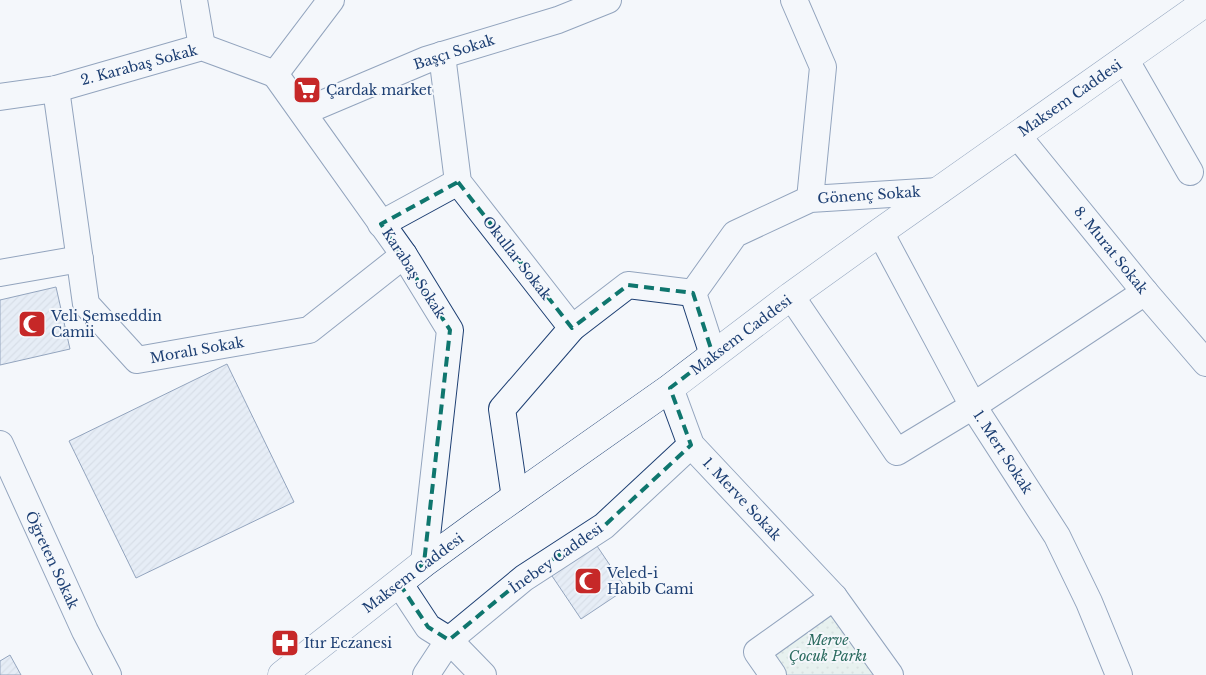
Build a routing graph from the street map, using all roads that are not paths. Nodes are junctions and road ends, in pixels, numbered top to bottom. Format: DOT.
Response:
graph roads {
  1 [pos="194,0"];
  2 [pos="331,0"];
  3 [pos="608,0"];
  4 [pos="794,0"];
  5 [pos="1205,6"];
  6 [pos="202,47"];
  7 [pos="442,55"];
  8 [pos="1125,59"];
  9 [pos="275,74"];
  10 [pos="56,89"];
  11 [pos="0,96"];
  12 [pos="302,112"];
  13 [pos="1017,135"];
  14 [pos="1190,172"];
  15 [pos="458,182"];
  16 [pos="939,191"];
  17 [pos="810,198"];
  18 [pos="382,224"];
  19 [pos="880,232"];
  20 [pos="404,255"];
  21 [pos="80,259"];
  22 [pos="0,273"];
  23 [pos="1145,292"];
  24 [pos="693,293"];
  25 [pos="791,296"];
  26 [pos="572,328"];
  27 [pos="713,355"];
  28 [pos="1206,363"];
  29 [pos="670,388"];
  30 [pos="973,406"];
  31 [pos="0,444"];
  32 [pos="691,445"];
  33 [pos="515,498"];
  34 [pos="424,563"];
  35 [pos="399,583"];
  36 [pos="834,597"];
  37 [pos="449,640"];
  38 [pos="108,675"];
  39 [pos="282,675"];
  40 [pos="426,675"];
  41 [pos="483,675"];
  42 [pos="773,675"];
  43 [pos="890,675"];
  44 [pos="1118,675"];
  1 -- 6 [label="street"];
  2 -- 9 [label="street"];
  3 -- 7 [label="street, Başçı Sokak"];
  4 -- 17 [label="street"];
  5 -- 8 [label="main road, Maksem Caddesi"];
  6 -- 9 [label="street, 2. Karabaş Sokak"];
  6 -- 10 [label="street, 2. Karabaş Sokak"];
  7 -- 12 [label="street, Başçı Sokak"];
  7 -- 15 [label="street"];
  8 -- 13 [label="main road, Maksem Caddesi"];
  8 -- 14 [label="street"];
  9 -- 12 [label="street, Karabaş Sokak"];
  10 -- 11 [label="street, 2. Karabaş Sokak"];
  10 -- 21 [label="street, Moralı Sokak"];
  12 -- 18 [label="street, Karabaş Sokak"];
  13 -- 16 [label="main road, Maksem Caddesi"];
  13 -- 23 [label="street, 8. Murat Sokak"];
  15 -- 18 [label="street"];
  15 -- 26 [label="street, Okullar Sokak"];
  16 -- 17 [label="street, Gönenç Sokak"];
  16 -- 19 [label="main road, Maksem Caddesi"];
  17 -- 24 [label="street, Gönenç Sokak"];
  18 -- 20 [label="street, Karabaş Sokak"];
  19 -- 25 [label="main road, Maksem Caddesi"];
  19 -- 30 [label="street, 1. Mert Sokak"];
  20 -- 21 [label="street, Moralı Sokak"];
  20 -- 34 [label="street, Karabaş Sokak"];
  21 -- 22 [label="street"];
  23 -- 28 [label="street, 8. Murat Sokak"];
  23 -- 30 [label="street"];
  24 -- 26 [label="street"];
  24 -- 27 [label="street"];
  25 -- 27 [label="main road, Maksem Caddesi"];
  25 -- 30 [label="street"];
  26 -- 33 [label="street"];
  27 -- 29 [label="main road, Maksem Caddesi"];
  29 -- 32 [label="street, 1. Merve Sokak"];
  29 -- 33 [label="main road, Maksem Caddesi"];
  30 -- 44 [label="street, 1. Mert Sokak"];
  31 -- 38 [label="street, Öğreten Sokak"];
  32 -- 36 [label="street, 1. Merve Sokak"];
  32 -- 37 [label="street, İnebey Caddesi"];
  33 -- 34 [label="main road, Maksem Caddesi"];
  34 -- 35 [label="main road, Maksem Caddesi"];
  35 -- 37 [label="street"];
  35 -- 39 [label="main road, Maksem Caddesi"];
  36 -- 42 [label="street"];
  36 -- 43 [label="street, 1. Merve Sokak"];
  37 -- 40 [label="street, İnebey Caddesi"];
  37 -- 41 [label="street"];
}
